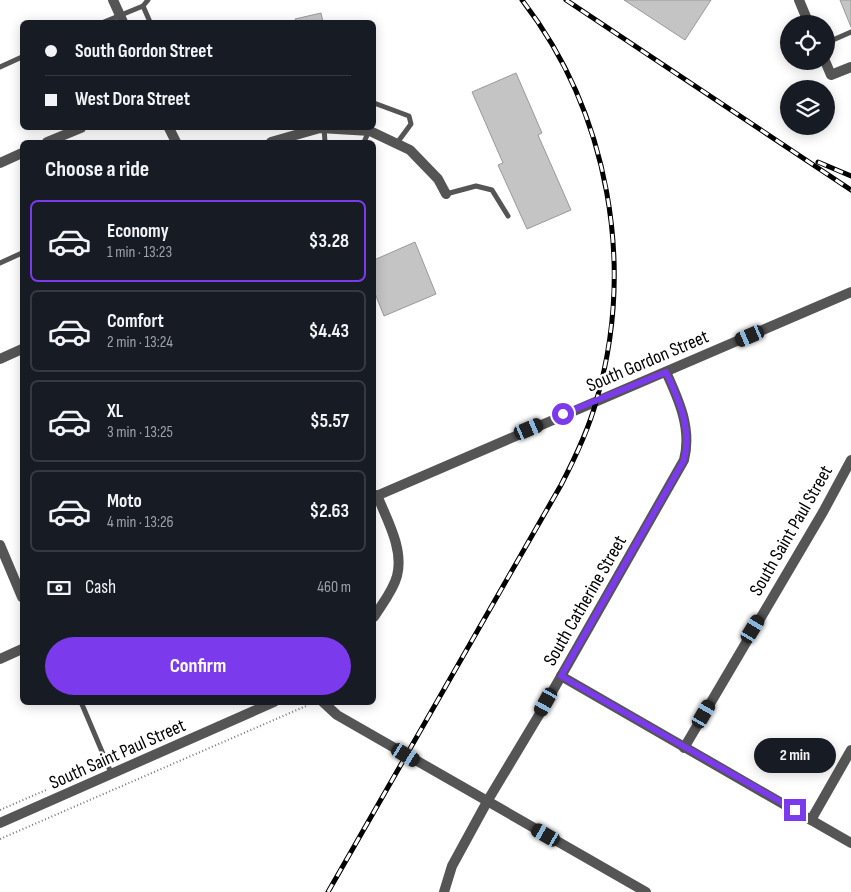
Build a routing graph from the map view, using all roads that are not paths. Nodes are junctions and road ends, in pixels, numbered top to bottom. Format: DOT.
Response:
graph roads {
  1 [pos="113,0"];
  2 [pos="148,0"];
  3 [pos="799,0"];
  4 [pos="143,6"];
  5 [pos="805,15"];
  6 [pos="121,19"];
  7 [pos="149,20"];
  8 [pos="851,32"];
  9 [pos="835,39"];
  10 [pos="20,59"];
  11 [pos="0,67"];
  12 [pos="851,67"];
  13 [pos="829,70"];
  14 [pos="376,103"];
  15 [pos="76,130"];
  16 [pos="361,130"];
  17 [pos="300,131"];
  18 [pos="370,131"];
  19 [pos="52,140"];
  20 [pos="276,140"];
  21 [pos="365,140"];
  22 [pos="397,144"];
  23 [pos="20,154"];
  24 [pos="0,163"];
  25 [pos="446,194"];
  26 [pos="508,216"];
  27 [pos="20,254"];
  28 [pos="0,263"];
  29 [pos="851,292"];
  30 [pos="20,351"];
  31 [pos="0,359"];
  32 [pos="666,372"];
  33 [pos="851,460"];
  34 [pos="376,496"];
  35 [pos="376,498"];
  36 [pos="0,545"];
  37 [pos="20,592"];
  38 [pos="376,614"];
  39 [pos="20,650"];
  40 [pos="0,659"];
  41 [pos="561,676"];
  42 [pos="82,705"];
  43 [pos="267,705"];
  44 [pos="326,705"];
  45 [pos="684,748"];
  46 [pos="851,750"];
  47 [pos="112,775"];
  48 [pos="488,800"];
  49 [pos="811,820"];
  50 [pos="0,823"];
  51 [pos="851,843"];
  52 [pos="444,892"];
  53 [pos="646,892"];
  1 -- 6 [label="street"];
  2 -- 4 [label="lane"];
  3 -- 5 [label="street"];
  4 -- 6 [label="lane"];
  4 -- 7 [label="lane"];
  8 -- 9 [label="lane"];
  10 -- 11 [label="lane"];
  12 -- 13 [label="street"];
  14 -- 22 [label="lane"];
  15 -- 19 [label="street"];
  16 -- 18 [label="street"];
  17 -- 20 [label="street"];
  18 -- 21 [label="lane"];
  18 -- 22 [label="street"];
  22 -- 25 [label="street"];
  23 -- 24 [label="street"];
  25 -- 26 [label="lane"];
  27 -- 28 [label="lane"];
  29 -- 32 [label="street, South Gordon Street"];
  30 -- 31 [label="street"];
  32 -- 34 [label="street, South Gordon Street"];
  32 -- 41 [label="street, South Catherine Street"];
  33 -- 45 [label="street, South Saint Paul Street"];
  35 -- 38 [label="street"];
  36 -- 37 [label="street"];
  39 -- 40 [label="street"];
  41 -- 45 [label="street"];
  41 -- 48 [label="street, South Catherine Street"];
  42 -- 47 [label="lane"];
  43 -- 47 [label="street, South Saint Paul Street"];
  44 -- 48 [label="street"];
  45 -- 49 [label="street"];
  46 -- 49 [label="street"];
  47 -- 50 [label="street, South Saint Paul Street"];
  48 -- 52 [label="street, South Catherine Street"];
  48 -- 53 [label="street"];
  49 -- 51 [label="street"];
}
